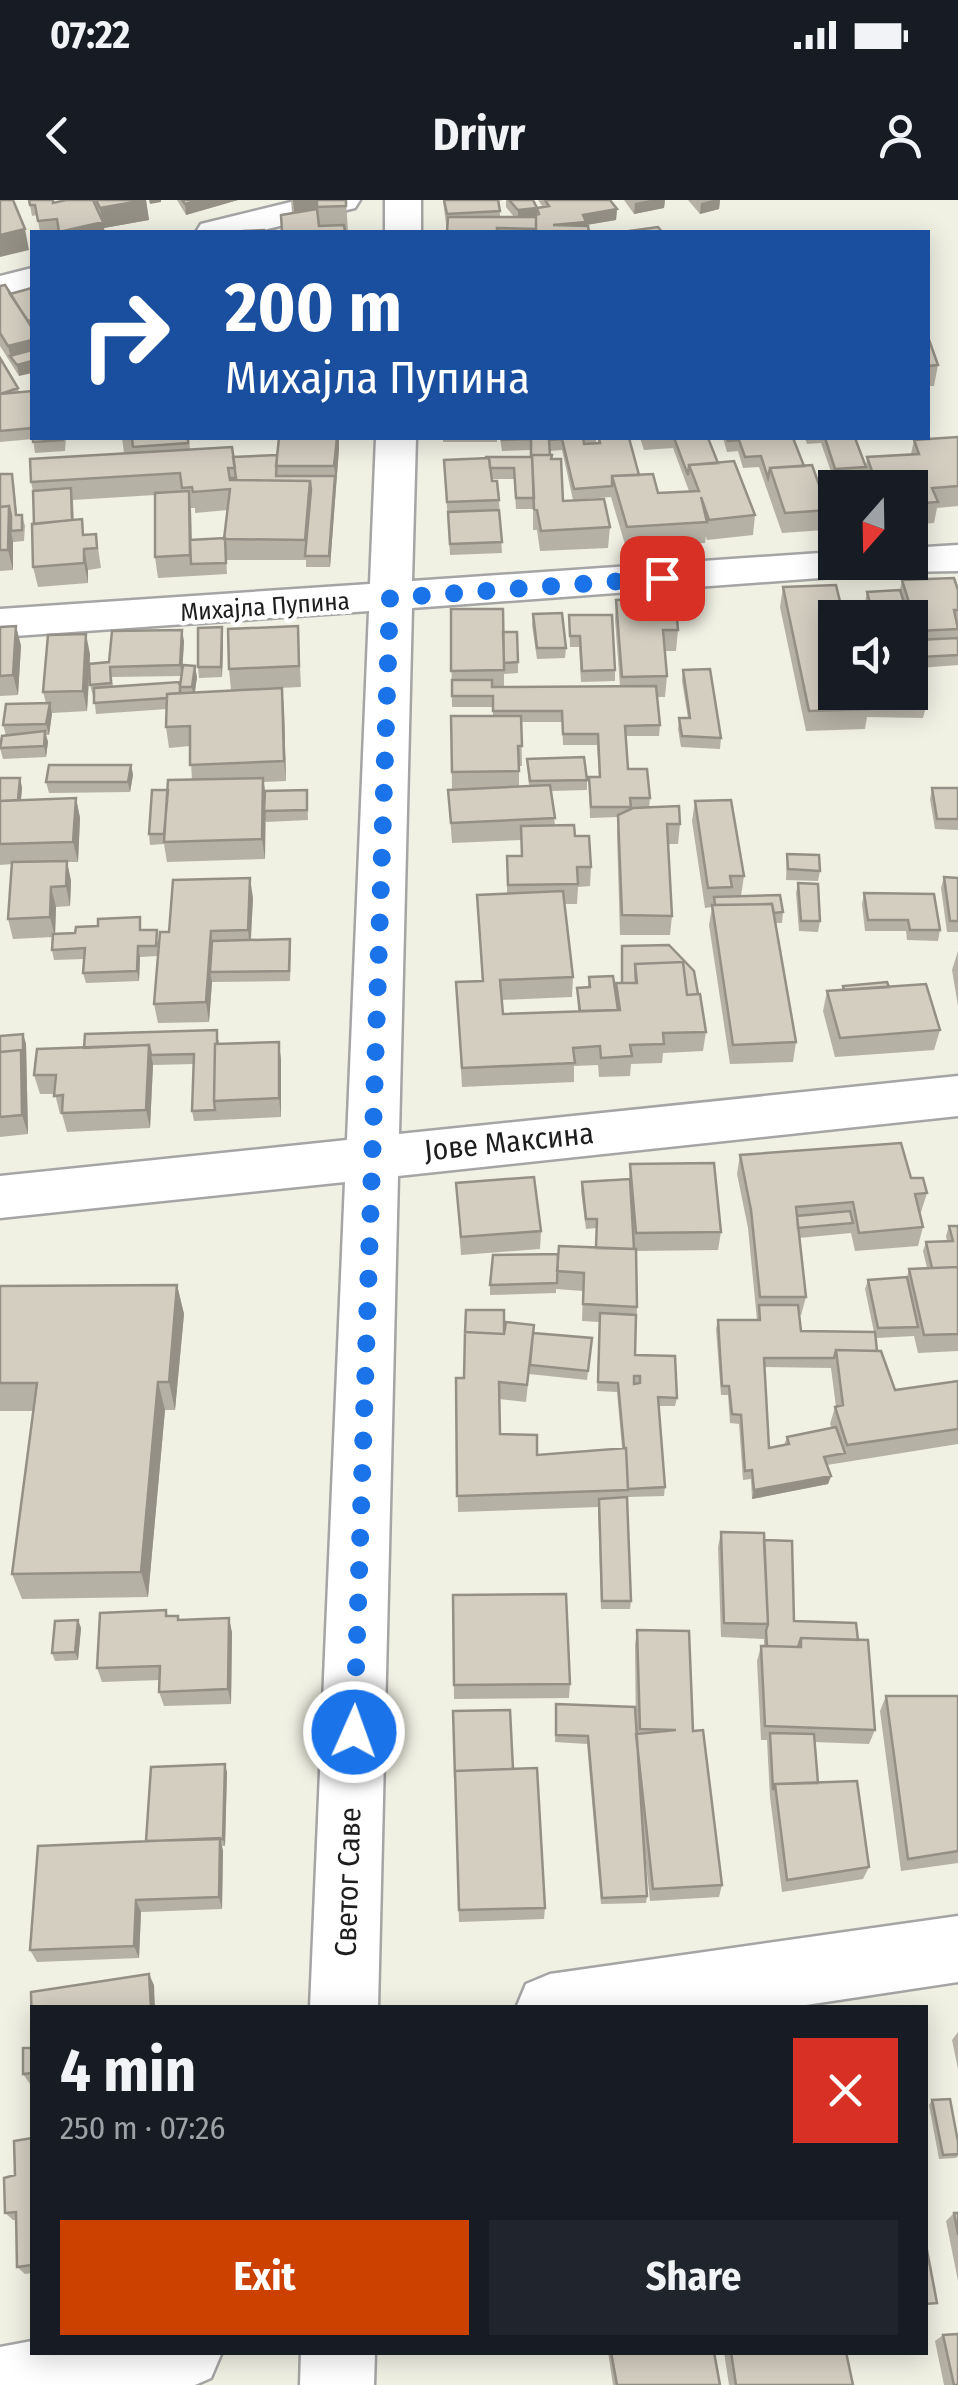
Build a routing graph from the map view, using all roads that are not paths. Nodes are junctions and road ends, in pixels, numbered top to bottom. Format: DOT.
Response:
graph roads {
  1 [pos="342,200"];
  2 [pos="403,200"];
  3 [pos="222,230"];
  4 [pos="403,230"];
  5 [pos="30,280"];
  6 [pos="0,287"];
  7 [pos="396,440"];
  8 [pos="958,558"];
  9 [pos="928,560"];
  10 [pos="818,567"];
  11 [pos="390,598"];
  12 [pos="0,623"];
  13 [pos="958,1096"];
  14 [pos="372,1156"];
  15 [pos="0,1197"];
  16 [pos="958,1950"];
  17 [pos="344,2005"];
  18 [pos="571,2005"];
  19 [pos="168,2355"];
  20 [pos="338,2355"];
  21 [pos="0,2384"];
  22 [pos="338,2385"];
  1 -- 3 [label="street"];
  2 -- 4 [label="street"];
  5 -- 6 [label="street"];
  7 -- 11 [label="street, Светог Саве"];
  8 -- 9 [label="street"];
  10 -- 11 [label="street, Михајла Пупина"];
  11 -- 12 [label="street, Михајла Пупина"];
  11 -- 14 [label="street, Светог Саве"];
  13 -- 14 [label="street, Јове Максина"];
  14 -- 15 [label="street, Јове Максина"];
  14 -- 17 [label="street, Светог Саве"];
  16 -- 18 [label="street"];
  19 -- 21 [label="street"];
  20 -- 22 [label="street"];
}
